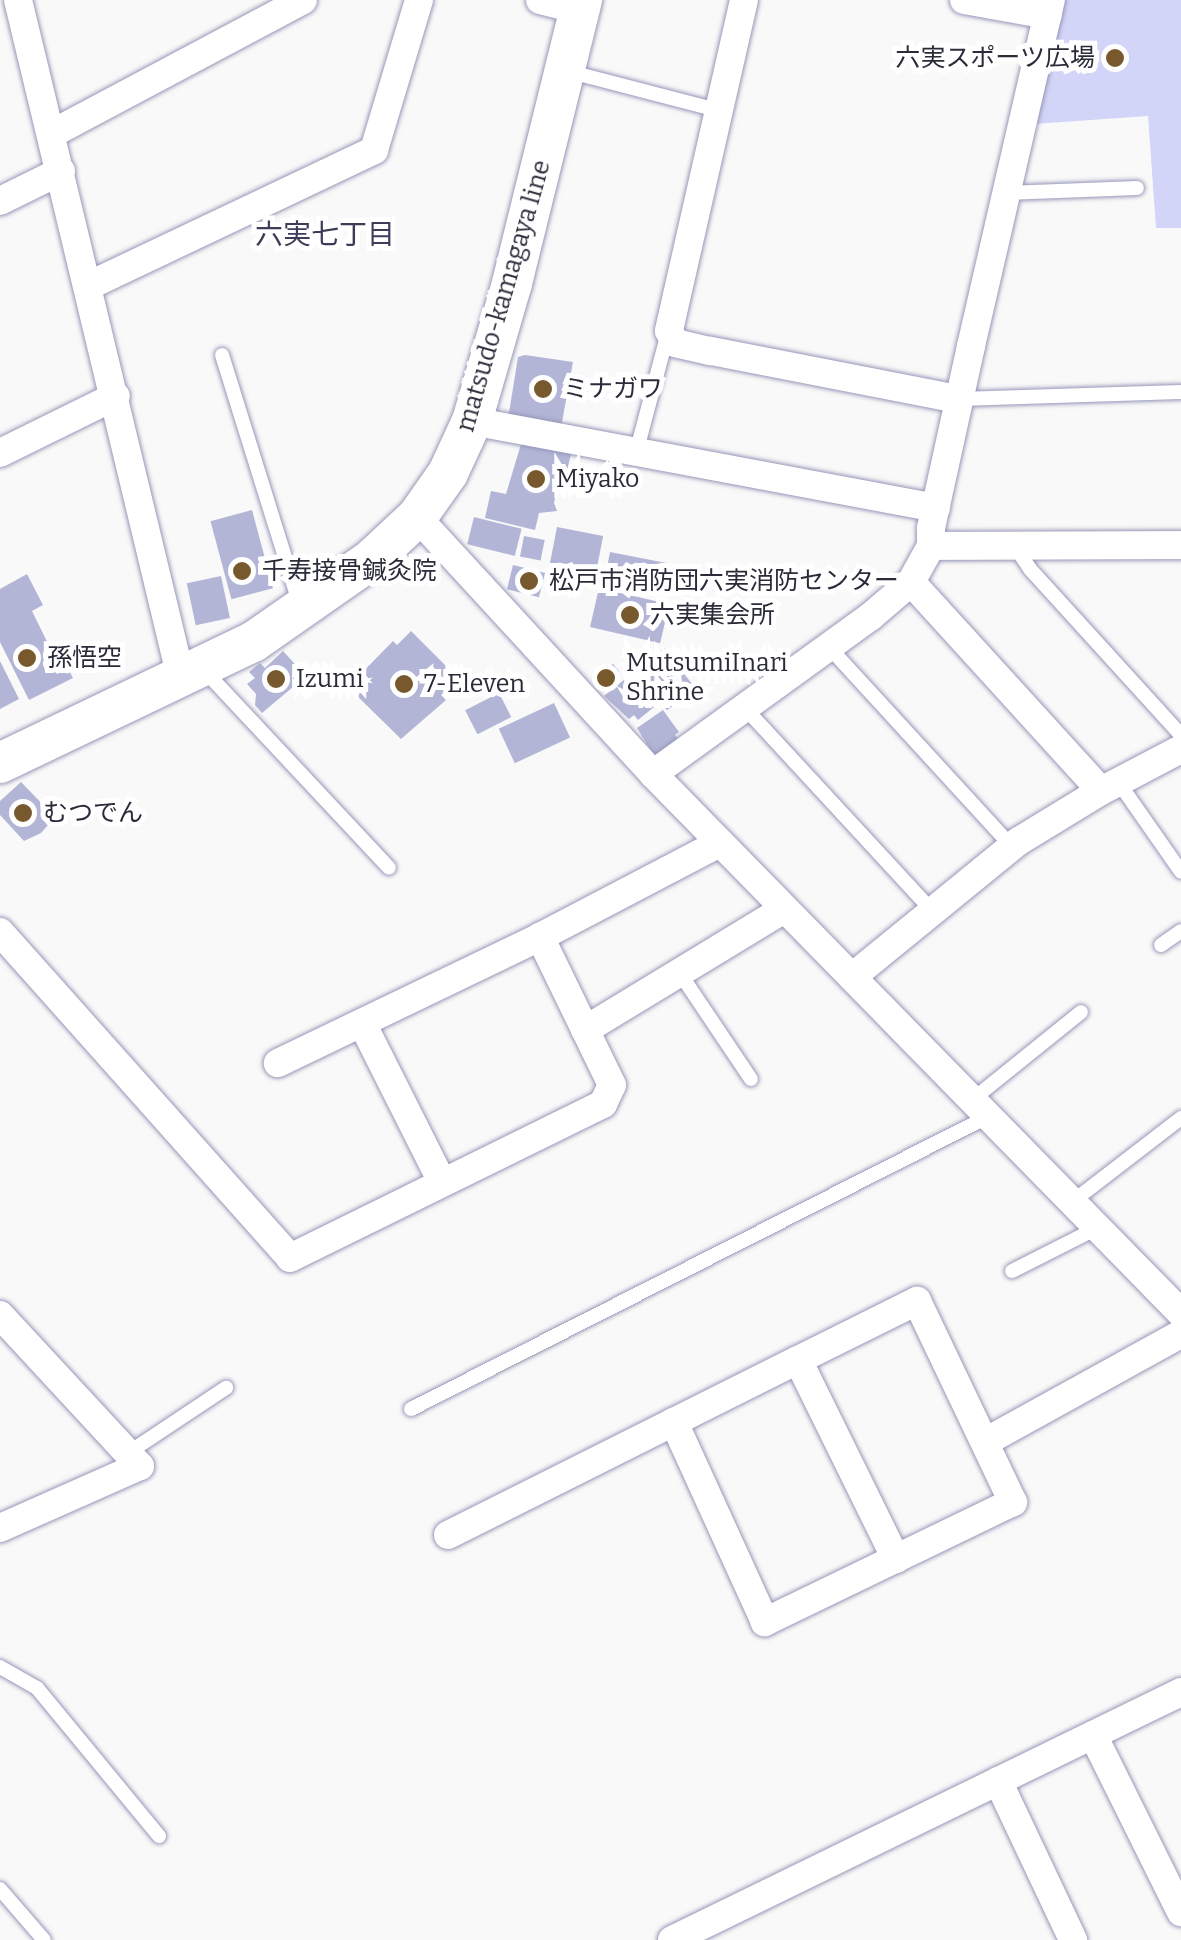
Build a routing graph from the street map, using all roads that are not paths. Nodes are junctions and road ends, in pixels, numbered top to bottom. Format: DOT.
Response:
graph roads {
  1 [pos="18,0"];
  2 [pos="303,0"];
  3 [pos="419,0"];
  4 [pos="540,0"];
  5 [pos="744,0"];
  6 [pos="964,0"];
  7 [pos="581,5"];
  8 [pos="1050,8"];
  9 [pos="566,70"];
  10 [pos="721,112"];
  11 [pos="53,133"];
  12 [pos="61,171"];
  13 [pos="1137,188"];
  14 [pos="1005,194"];
  15 [pos="0,201"];
  16 [pos="88,286"];
  17 [pos="669,331"];
  18 [pos="222,355"];
  19 [pos="1181,392"];
  20 [pos="116,396"];
  21 [pos="959,399"];
  22 [pos="472,421"];
  23 [pos="0,453"];
  24 [pos="636,453"];
  25 [pos="936,508"];
  26 [pos="417,517"];
  27 [pos="1014,544"];
  28 [pos="1181,545"];
  29 [pos="931,546"];
  30 [pos="911,582"];
  31 [pos="302,612"];
  32 [pos="828,646"];
  33 [pos="192,673"];
  34 [pos="744,707"];
  35 [pos="1181,735"];
  36 [pos="1181,748"];
  37 [pos="0,763"];
  38 [pos="652,774"];
  39 [pos="1110,787"];
  40 [pos="720,843"];
  41 [pos="1012,847"];
  42 [pos="389,868"];
  43 [pos="1181,872"];
  44 [pos="784,908"];
  45 [pos="931,910"];
  46 [pos="1181,931"];
  47 [pos="0,932"];
  48 [pos="540,937"];
  49 [pos="1161,944"];
  50 [pos="679,972"];
  51 [pos="852,978"];
  52 [pos="1081,1012"];
  53 [pos="362,1023"];
  54 [pos="585,1030"];
  55 [pos="278,1063"];
  56 [pos="752,1079"];
  57 [pos="980,1109"];
  58 [pos="1181,1118"];
  59 [pos="442,1180"];
  60 [pos="1072,1202"];
  61 [pos="1096,1228"];
  62 [pos="1012,1271"];
  63 [pos="1181,1313"];
  64 [pos="0,1315"];
  65 [pos="1181,1334"];
  66 [pos="798,1360"];
  67 [pos="226,1388"];
  68 [pos="411,1408"];
  69 [pos="674,1422"];
  70 [pos="984,1442"];
  71 [pos="128,1453"];
  72 [pos="0,1528"];
  73 [pos="448,1535"];
  74 [pos="896,1559"];
  75 [pos="0,1667"];
  76 [pos="1181,1692"];
  77 [pos="1093,1735"];
  78 [pos="998,1781"];
  79 [pos="160,1836"];
  80 [pos="0,1889"];
  81 [pos="1181,1912"];
  82 [pos="44,1940"];
  83 [pos="673,1940"];
  84 [pos="1073,1940"];
  1 -- 11 [label="street"];
  2 -- 11 [label="street"];
  3 -- 16 [label="street"];
  4 -- 7 [label="street"];
  5 -- 10 [label="street"];
  6 -- 8 [label="street"];
  7 -- 9 [label="main road, matsudo-kamagaya line"];
  8 -- 14 [label="street"];
  9 -- 10 [label="lane"];
  9 -- 22 [label="main road, matsudo-kamagaya line"];
  10 -- 17 [label="street"];
  11 -- 12 [label="street"];
  12 -- 15 [label="street"];
  12 -- 16 [label="street"];
  13 -- 14 [label="lane"];
  14 -- 21 [label="street"];
  16 -- 20 [label="street"];
  17 -- 21 [label="street"];
  17 -- 24 [label="lane"];
  18 -- 31 [label="lane"];
  19 -- 21 [label="lane"];
  20 -- 23 [label="street"];
  20 -- 33 [label="street"];
  21 -- 25 [label="street"];
  22 -- 24 [label="street"];
  22 -- 26 [label="main road, matsudo-kamagaya line"];
  24 -- 25 [label="street"];
  25 -- 29 [label="street"];
  26 -- 31 [label="main road, matsudo-kamagaya line"];
  26 -- 38 [label="street"];
  27 -- 28 [label="street"];
  27 -- 29 [label="street"];
  27 -- 35 [label="lane"];
  29 -- 30 [label="street"];
  30 -- 32 [label="street"];
  30 -- 39 [label="street"];
  31 -- 33 [label="main road, matsudo-kamagaya line"];
  32 -- 34 [label="street"];
  32 -- 41 [label="lane"];
  33 -- 37 [label="main road, matsudo-kamagaya line"];
  33 -- 42 [label="lane"];
  34 -- 38 [label="street"];
  34 -- 45 [label="lane"];
  36 -- 39 [label="street"];
  38 -- 40 [label="street"];
  39 -- 41 [label="street"];
  39 -- 43 [label="lane"];
  40 -- 44 [label="street"];
  40 -- 48 [label="street"];
  41 -- 45 [label="street"];
  44 -- 50 [label="street"];
  44 -- 51 [label="street"];
  45 -- 51 [label="street"];
  46 -- 49 [label="lane"];
  47 -- 59 [label="street"];
  48 -- 53 [label="street"];
  48 -- 54 [label="street"];
  50 -- 54 [label="street"];
  50 -- 56 [label="lane"];
  51 -- 57 [label="street"];
  52 -- 57 [label="lane"];
  53 -- 55 [label="street"];
  53 -- 59 [label="street"];
  54 -- 59 [label="street"];
  57 -- 60 [label="street"];
  57 -- 68 [label="lane"];
  58 -- 60 [label="lane"];
  60 -- 61 [label="street"];
  61 -- 62 [label="lane"];
  61 -- 63 [label="street"];
  64 -- 71 [label="street"];
  65 -- 70 [label="street"];
  66 -- 69 [label="street"];
  66 -- 70 [label="street"];
  66 -- 74 [label="street"];
  67 -- 71 [label="lane"];
  69 -- 73 [label="street"];
  69 -- 74 [label="street"];
  70 -- 74 [label="street"];
  71 -- 72 [label="street"];
  75 -- 79 [label="lane"];
  76 -- 77 [label="street"];
  77 -- 78 [label="street"];
  77 -- 81 [label="street"];
  78 -- 83 [label="street"];
  78 -- 84 [label="street"];
  80 -- 82 [label="lane"];
}
